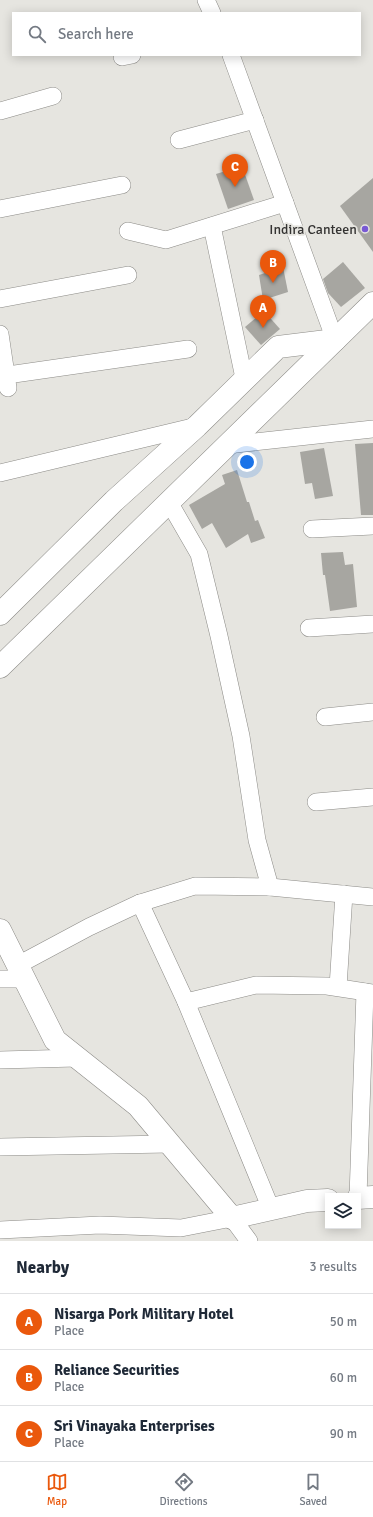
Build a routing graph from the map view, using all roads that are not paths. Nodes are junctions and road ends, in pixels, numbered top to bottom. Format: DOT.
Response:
graph roads {
  1 [pos="206,0"];
  2 [pos="212,12"];
  3 [pos="231,56"];
  4 [pos="53,96"];
  5 [pos="0,111"];
  6 [pos="255,120"];
  7 [pos="179,140"];
  8 [pos="122,185"];
  9 [pos="285,203"];
  10 [pos="0,209"];
  11 [pos="212,226"];
  12 [pos="128,231"];
  13 [pos="128,276"];
  14 [pos="0,299"];
  15 [pos="373,303"];
  16 [pos="0,334"];
  17 [pos="335,340"];
  18 [pos="188,349"];
  19 [pos="244,378"];
  20 [pos="5,380"];
  21 [pos="197,426"];
  22 [pos="373,429"];
  23 [pos="227,446"];
  24 [pos="0,473"];
  25 [pos="169,502"];
  26 [pos="373,526"];
  27 [pos="312,529"];
  28 [pos="0,614"];
  29 [pos="373,624"];
  30 [pos="309,628"];
  31 [pos="0,667"];
  32 [pos="373,712"];
  33 [pos="325,717"];
  34 [pos="373,797"];
  35 [pos="316,802"];
  36 [pos="270,887"];
  37 [pos="344,894"];
  38 [pos="373,897"];
  39 [pos="140,903"];
  40 [pos="0,930"];
  41 [pos="21,972"];
  42 [pos="0,979"];
  43 [pos="338,987"];
  44 [pos="369,993"];
  45 [pos="186,1002"];
  46 [pos="76,1058"];
  47 [pos="0,1060"];
  48 [pos="169,1144"];
  49 [pos="0,1147"];
  50 [pos="358,1193"];
  51 [pos="373,1197"];
  52 [pos="361,1198"];
  53 [pos="325,1200"];
  54 [pos="271,1210"];
  55 [pos="232,1218"];
  56 [pos="0,1230"];
  57 [pos="249,1241"];
  1 -- 2 [label="street"];
  3 -- 6 [label="street"];
  4 -- 5 [label="street"];
  6 -- 7 [label="street"];
  6 -- 9 [label="street"];
  8 -- 10 [label="street"];
  9 -- 11 [label="street"];
  9 -- 17 [label="street"];
  11 -- 12 [label="street"];
  11 -- 19 [label="street"];
  13 -- 14 [label="street"];
  15 -- 17 [label="main road"];
  16 -- 20 [label="street"];
  17 -- 19 [label="main road"];
  17 -- 23 [label="main road"];
  18 -- 20 [label="street"];
  19 -- 21 [label="main road"];
  21 -- 24 [label="street"];
  21 -- 28 [label="main road"];
  22 -- 23 [label="street"];
  23 -- 25 [label="main road"];
  25 -- 31 [label="main road"];
  25 -- 36 [label="street"];
  26 -- 27 [label="street"];
  29 -- 30 [label="street"];
  32 -- 33 [label="street"];
  34 -- 35 [label="street"];
  36 -- 37 [label="street"];
  36 -- 39 [label="street"];
  37 -- 38 [label="street"];
  37 -- 43 [label="street"];
  39 -- 41 [label="street"];
  39 -- 45 [label="street"];
  40 -- 41 [label="main road"];
  41 -- 42 [label="street"];
  41 -- 46 [label="main road"];
  43 -- 44 [label="street"];
  43 -- 45 [label="street"];
  44 -- 50 [label="street"];
  45 -- 54 [label="street"];
  46 -- 47 [label="street"];
  46 -- 48 [label="main road"];
  48 -- 49 [label="street"];
  48 -- 55 [label="main road"];
  51 -- 52 [label="main road"];
  53 -- 54 [label="main road"];
  54 -- 55 [label="main road"];
  55 -- 56 [label="street"];
  55 -- 57 [label="street"];
}
